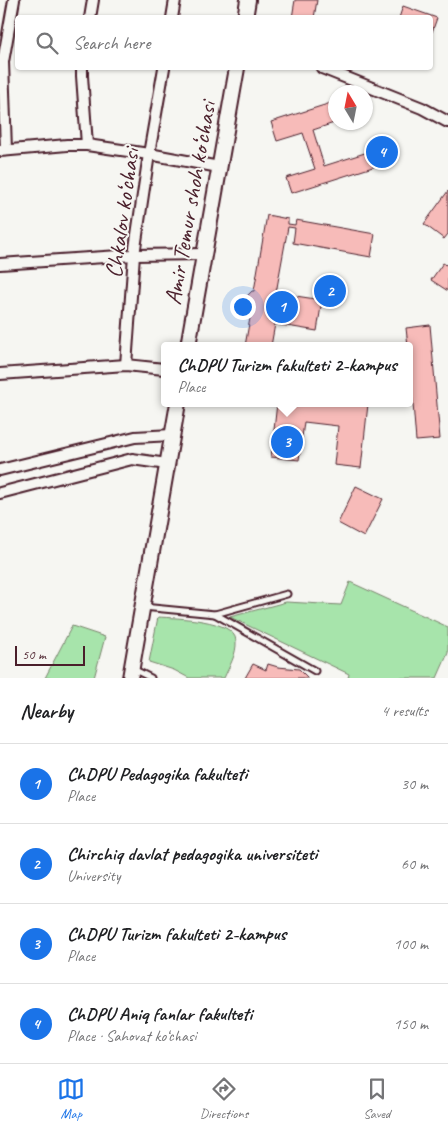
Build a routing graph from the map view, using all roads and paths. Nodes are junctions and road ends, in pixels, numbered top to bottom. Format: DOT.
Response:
graph roads {
  1 [pos="14,0"];
  2 [pos="93,0"];
  3 [pos="175,0"];
  4 [pos="248,0"];
  5 [pos="90,15"];
  6 [pos="172,15"];
  7 [pos="246,15"];
  8 [pos="82,70"];
  9 [pos="164,70"];
  10 [pos="236,70"];
  11 [pos="327,70"];
  12 [pos="448,122"];
  13 [pos="87,145"];
  14 [pos="3,150"];
  15 [pos="149,154"];
  16 [pos="219,167"];
  17 [pos="204,254"];
  18 [pos="134,255"];
  19 [pos="0,264"];
  20 [pos="189,342"];
  21 [pos="126,365"];
  22 [pos="161,369"];
  23 [pos="0,374"];
  24 [pos="177,407"];
  25 [pos="172,435"];
  26 [pos="167,464"];
  27 [pos="0,470"];
  28 [pos="0,493"];
  29 [pos="287,594"];
  30 [pos="143,607"];
  31 [pos="215,614"];
  32 [pos="315,671"];
  33 [pos="131,673"];
  34 [pos="151,678"];
  1 -- 14 [label="street"];
  2 -- 5 [label="street"];
  3 -- 6 [label="street"];
  4 -- 7 [label="main road"];
  8 -- 13 [label="street"];
  9 -- 15 [label="street, Chkalov ko‘chasi"];
  10 -- 16 [label="main road, Amir Temur shoh ko‘chasi"];
  11 -- 12 [label="street"];
  13 -- 14 [label="street"];
  13 -- 15 [label="street"];
  15 -- 16 [label="street"];
  15 -- 18 [label="street, Chkalov ko‘chasi"];
  16 -- 17 [label="main road, Amir Temur shoh ko‘chasi"];
  17 -- 18 [label="street"];
  17 -- 20 [label="main road, Amir Temur shoh ko‘chasi"];
  18 -- 19 [label="street"];
  18 -- 21 [label="street, Chkalov ko‘chasi"];
  21 -- 22 [label="street"];
  21 -- 23 [label="street"];
  24 -- 25 [label="main road"];
  25 -- 26 [label="main road"];
  25 -- 27 [label="street"];
  26 -- 28 [label="street"];
  26 -- 30 [label="main road"];
  29 -- 31 [label="lane"];
  30 -- 31 [label="lane"];
  30 -- 33 [label="main road"];
  31 -- 32 [label="lane"];
  33 -- 34 [label="lane"];
}
